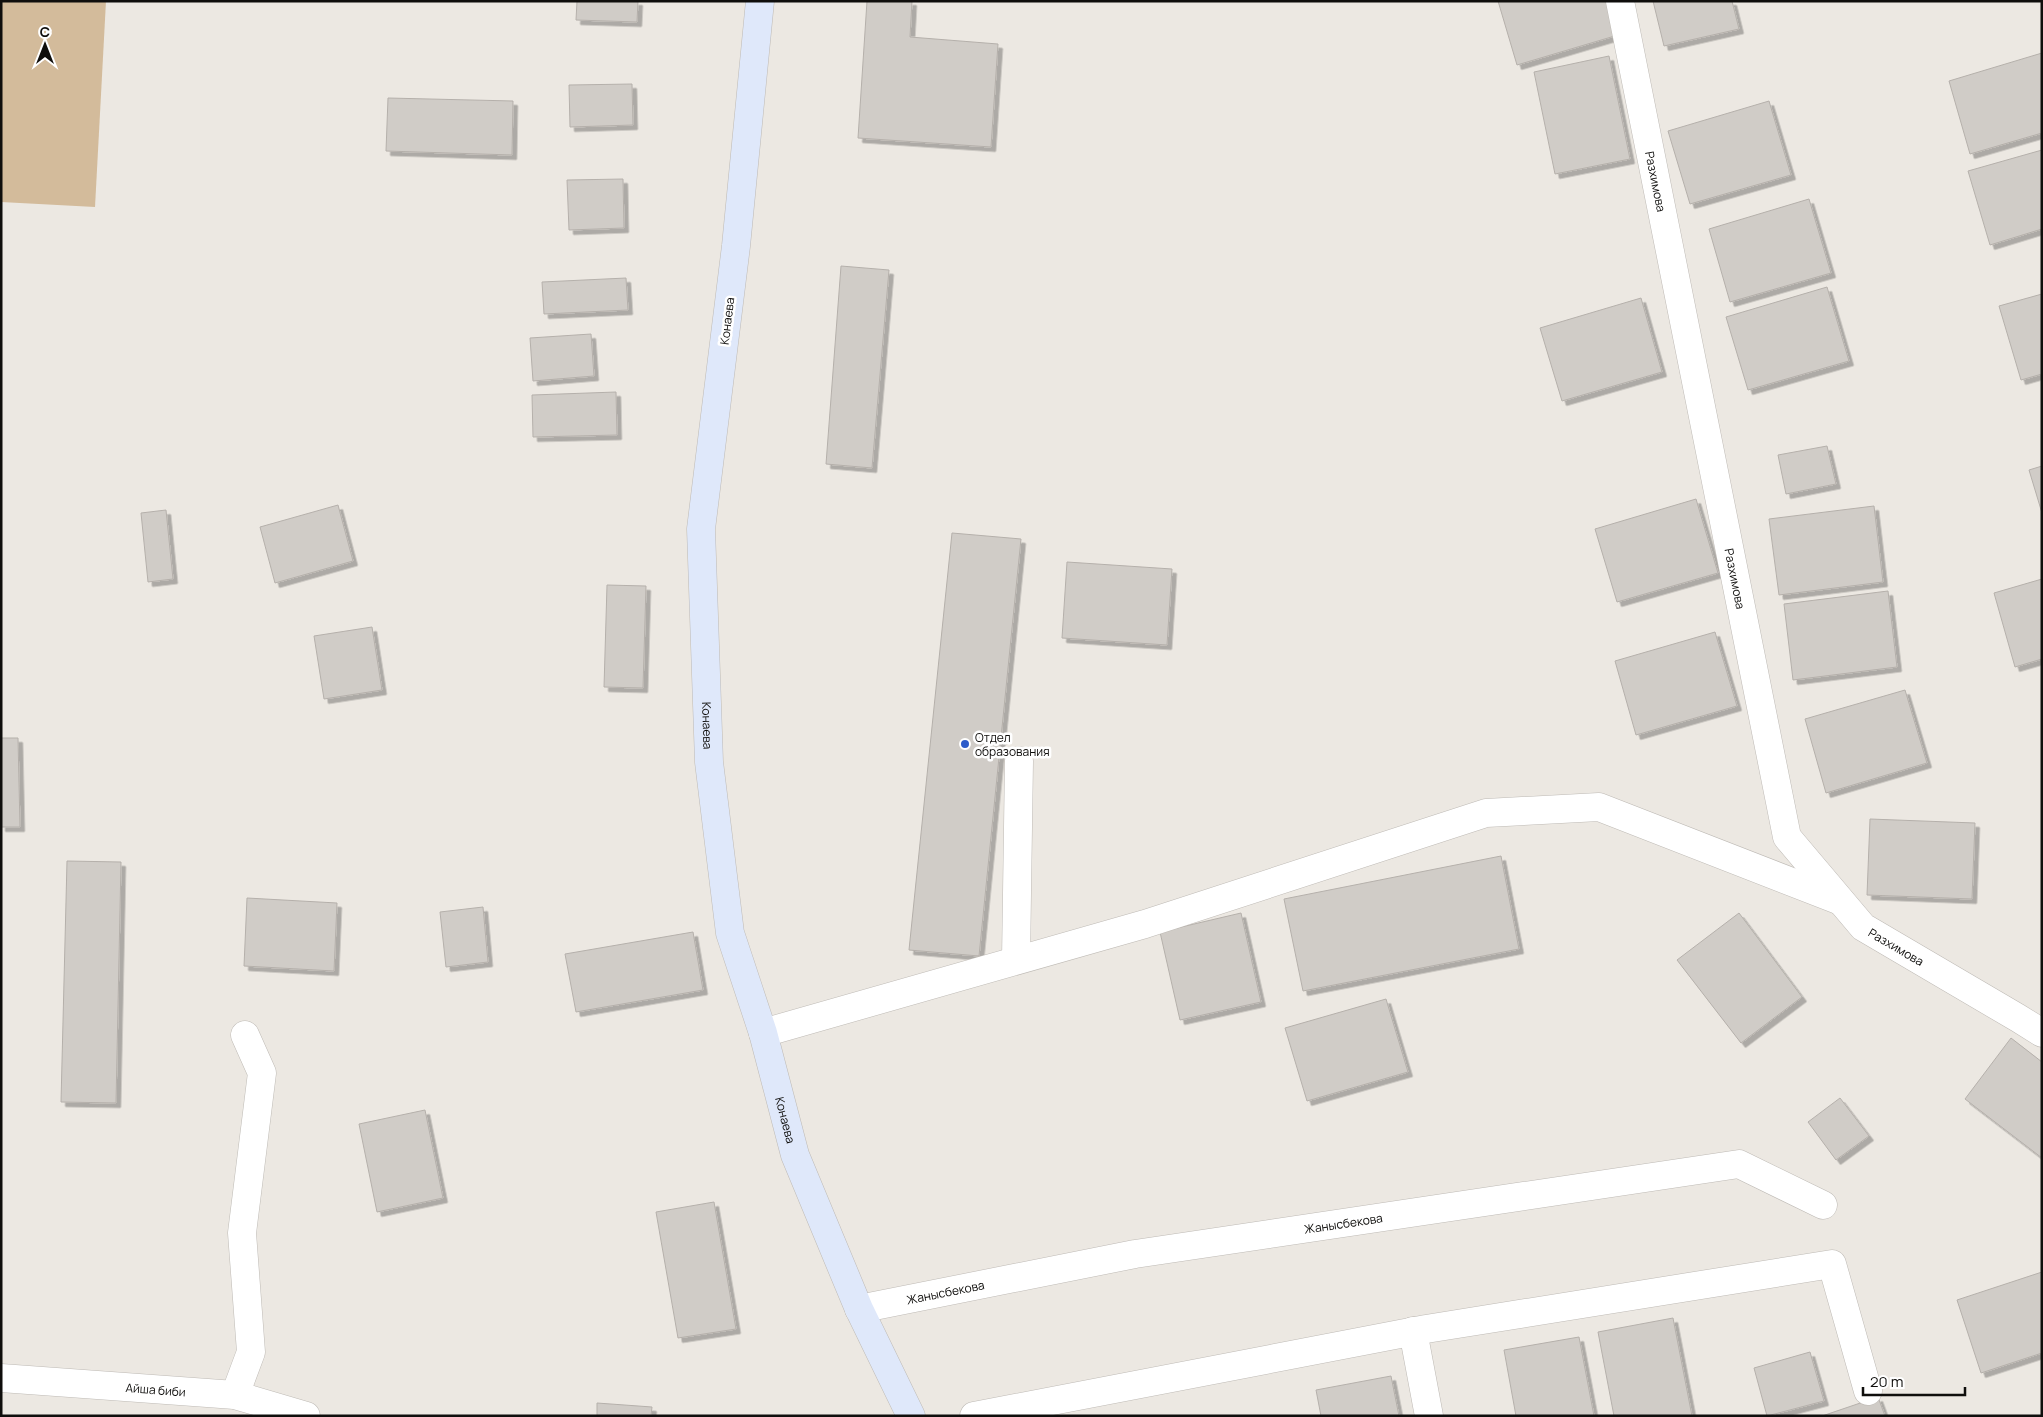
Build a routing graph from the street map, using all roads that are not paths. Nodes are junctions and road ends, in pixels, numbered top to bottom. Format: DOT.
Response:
graph roads {
  1 [pos="760,1"];
  2 [pos="1620,1"];
  3 [pos="1019,760"];
  4 [pos="1842,901"];
  5 [pos="1016,960"];
  6 [pos="763,1032"];
  7 [pos="2042,1033"];
  8 [pos="245,1035"];
  9 [pos="1823,1205"];
  10 [pos="859,1309"];
  11 [pos="1413,1331"];
  12 [pos="1,1378"];
  13 [pos="1868,1391"];
  14 [pos="235,1395"];
  15 [pos="306,1416"];
  16 [pos="911,1416"];
  17 [pos="974,1416"];
  18 [pos="1429,1416"];
  1 -- 6 [label="main road, Конаева"];
  2 -- 4 [label="street, Разхимова"];
  3 -- 5 [label="street"];
  4 -- 5 [label="street"];
  4 -- 7 [label="street, Разхимова"];
  5 -- 6 [label="street"];
  6 -- 10 [label="main road, Конаева"];
  8 -- 14 [label="street"];
  9 -- 10 [label="street, Жанысбекова"];
  10 -- 16 [label="main road, Конаева"];
  11 -- 13 [label="street"];
  11 -- 17 [label="street"];
  11 -- 18 [label="street"];
  12 -- 14 [label="street, Айша биби"];
  14 -- 15 [label="street, Айша биби"];
}
